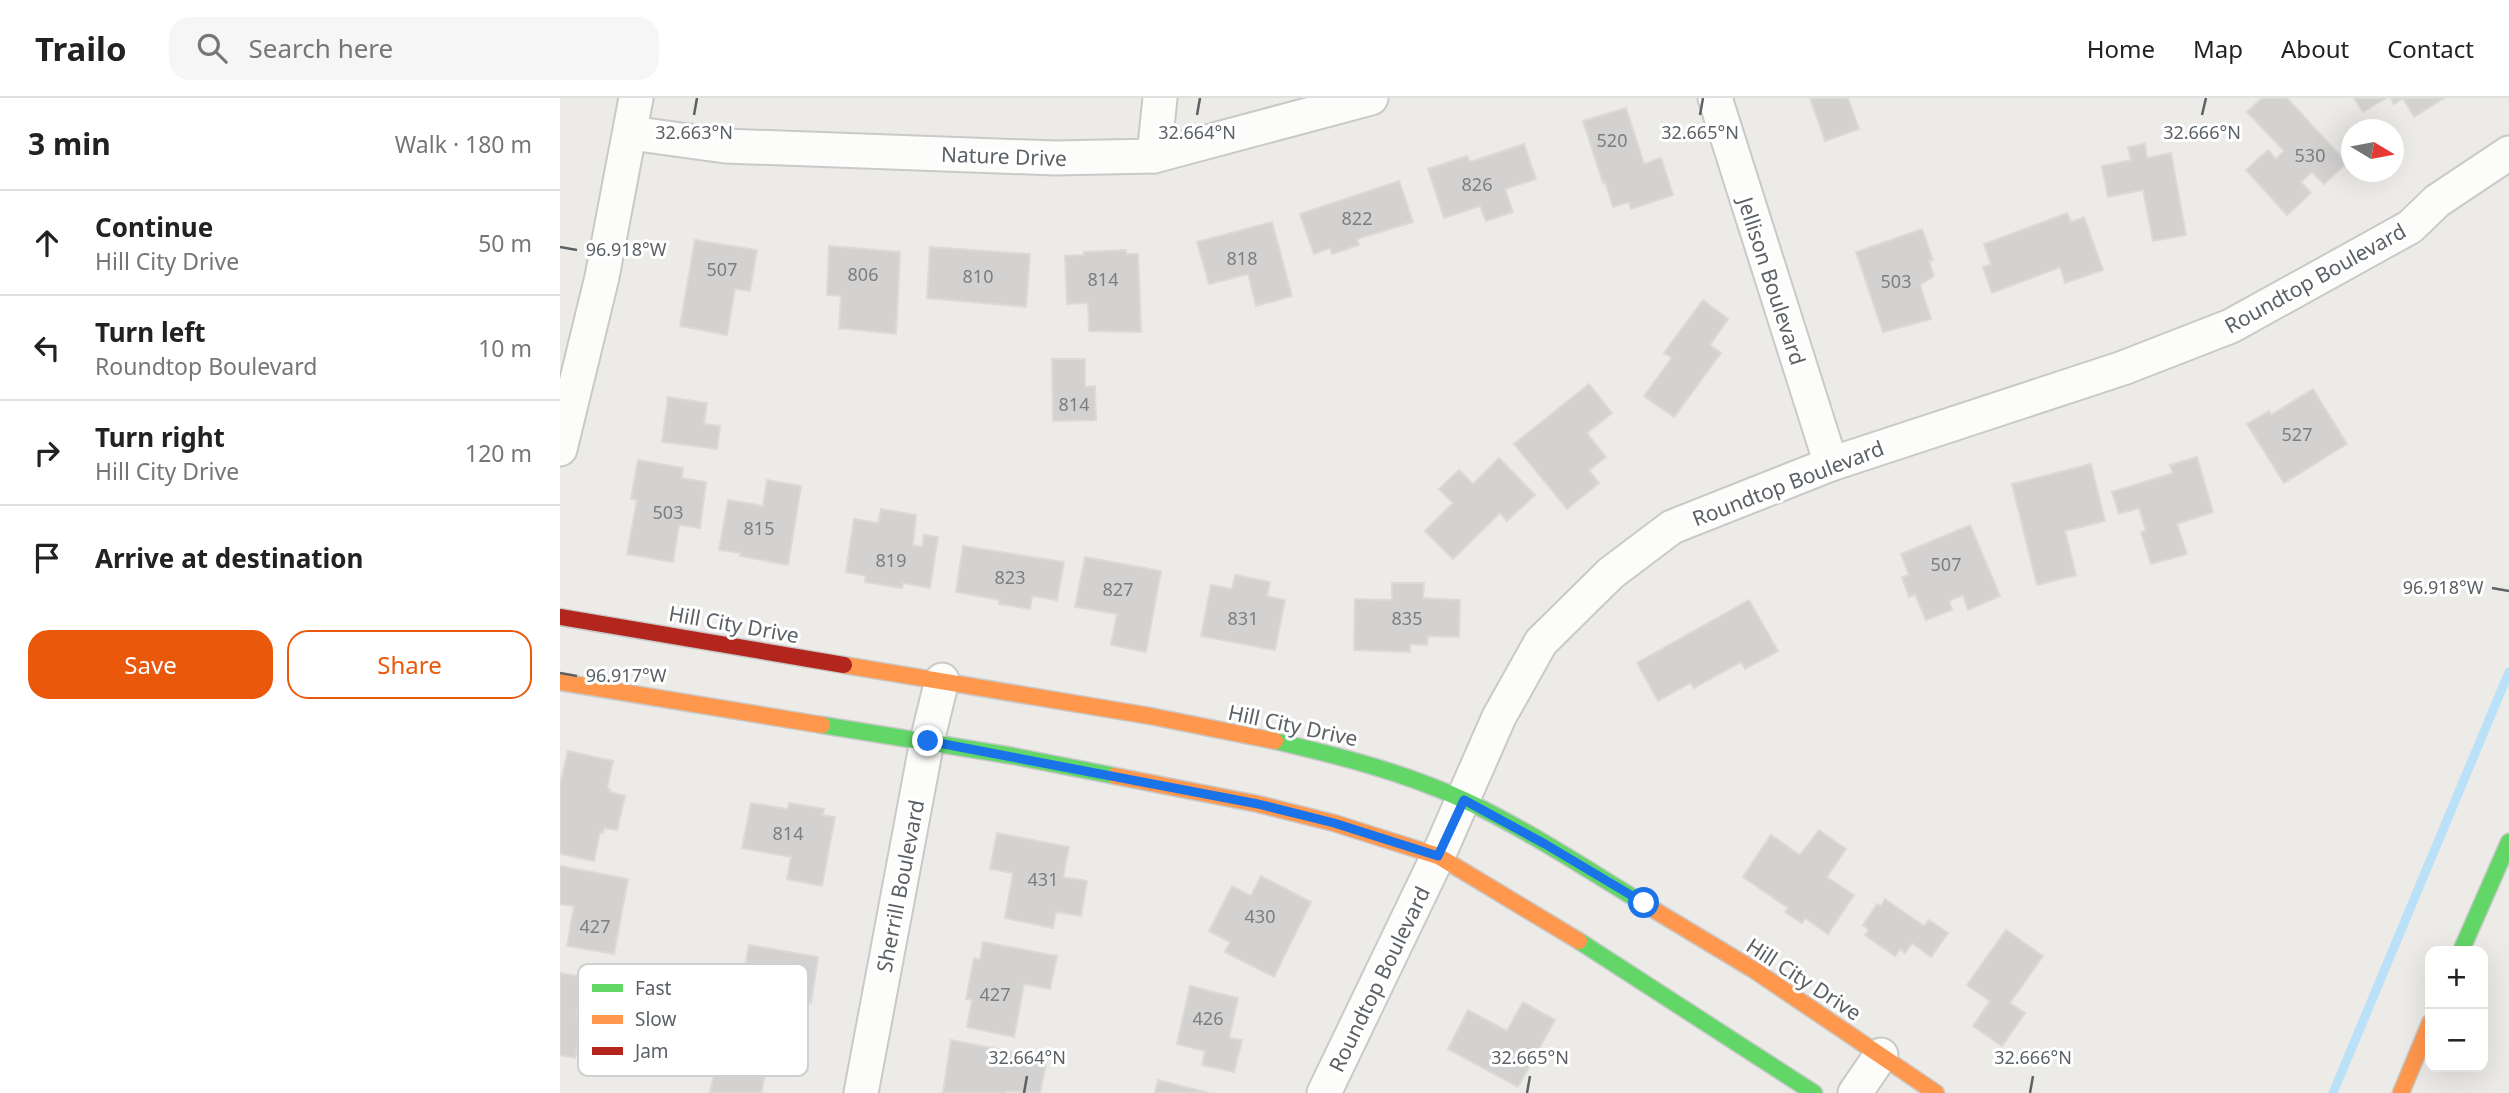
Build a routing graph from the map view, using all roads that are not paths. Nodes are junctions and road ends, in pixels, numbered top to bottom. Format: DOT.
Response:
graph roads {
  1 [pos="636,98"];
  2 [pos="1160,98"];
  3 [pos="1371,98"];
  4 [pos="1715,98"];
  5 [pos="631,134"];
  6 [pos="2509,153"];
  7 [pos="1154,156"];
  8 [pos="560,449"];
  9 [pos="1831,464"];
  10 [pos="560,617"];
  11 [pos="942,680"];
  12 [pos="560,682"];
  13 [pos="928,741"];
  14 [pos="1464,800"];
  15 [pos="2509,842"];
  16 [pos="1438,856"];
  17 [pos="2463,946"];
  18 [pos="2425,1035"];
  19 [pos="1881,1055"];
  20 [pos="861,1093"];
  21 [pos="1324,1093"];
  22 [pos="1814,1093"];
  23 [pos="1855,1093"];
  24 [pos="1936,1093"];
  25 [pos="2400,1093"];
  1 -- 5 [label="street"];
  2 -- 7 [label="street"];
  3 -- 7 [label="street, Nature Drive"];
  4 -- 9 [label="street, Jellison Boulevard"];
  5 -- 7 [label="street, Nature Drive"];
  5 -- 8 [label="street"];
  6 -- 9 [label="street, Roundtop Boulevard"];
  9 -- 14 [label="street, Roundtop Boulevard"];
  10 -- 11 [label="main road, Hill City Drive"];
  11 -- 13 [label="street, Sherrill Boulevard"];
  11 -- 14 [label="main road, Hill City Drive"];
  12 -- 13 [label="main road"];
  13 -- 16 [label="main road"];
  13 -- 20 [label="street, Sherrill Boulevard"];
  14 -- 16 [label="street, Roundtop Boulevard"];
  14 -- 19 [label="main road, Hill City Drive"];
  15 -- 17 [label="main road"];
  16 -- 21 [label="street, Roundtop Boulevard"];
  16 -- 22 [label="main road"];
  18 -- 25 [label="main road"];
  19 -- 23 [label="street"];
  19 -- 24 [label="main road, Hill City Drive"];
}
